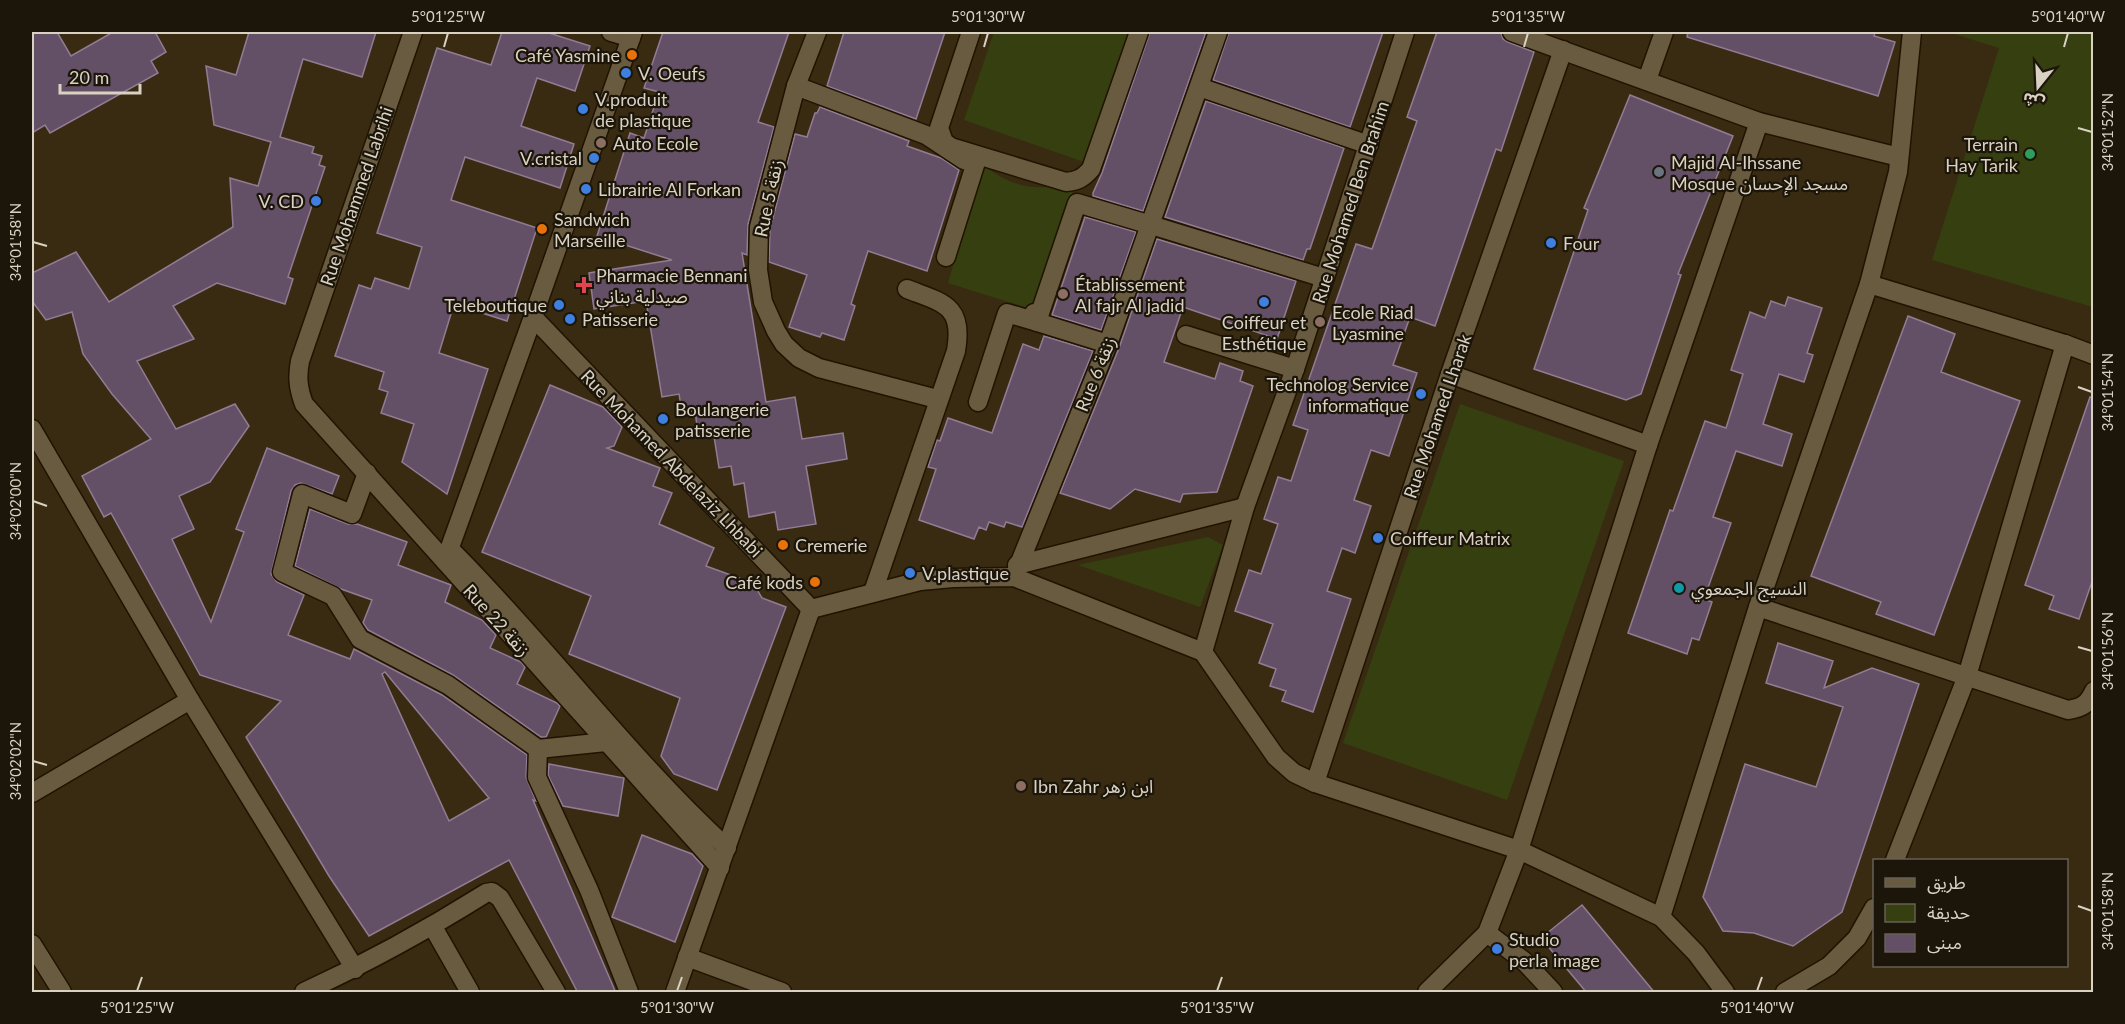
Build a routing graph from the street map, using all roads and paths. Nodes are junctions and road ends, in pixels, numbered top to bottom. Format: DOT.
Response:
graph roads {
  1 [pos="413,32"];
  2 [pos="611,32"];
  3 [pos="817,32"];
  4 [pos="971,32"];
  5 [pos="1139,32"];
  6 [pos="1218,32"];
  7 [pos="1405,32"];
  8 [pos="1512,32"];
  9 [pos="1664,32"];
  10 [pos="1912,32"];
  11 [pos="632,35"];
  12 [pos="1563,50"];
  13 [pos="1647,80"];
  14 [pos="796,86"];
  15 [pos="1199,87"];
  16 [pos="1759,122"];
  17 [pos="1369,145"];
  18 [pos="1899,157"];
  19 [pos="1151,225"];
  20 [pos="946,257"];
  21 [pos="1324,278"];
  22 [pos="1869,284"];
  23 [pos="907,290"];
  24 [pos="533,317"];
  25 [pos="1036,318"];
  26 [pos="1186,335"];
  27 [pos="1108,344"];
  28 [pos="2065,344"];
  29 [pos="2094,355"];
  30 [pos="300,361"];
  31 [pos="1295,369"];
  32 [pos="1450,374"];
  33 [pos="937,399"];
  34 [pos="978,402"];
  35 [pos="32,429"];
  36 [pos="1648,445"];
  37 [pos="367,473"];
  38 [pos="1245,507"];
  39 [pos="447,555"];
  40 [pos="1016,571"];
  41 [pos="873,592"];
  42 [pos="1758,608"];
  43 [pos="811,609"];
  44 [pos="1203,652"];
  45 [pos="1967,676"];
  46 [pos="2094,691"];
  47 [pos="190,700"];
  48 [pos="606,742"];
  49 [pos="538,749"];
  50 [pos="1315,783"];
  51 [pos="32,793"];
  52 [pos="727,848"];
  53 [pos="1519,850"];
  54 [pos="1896,859"];
  55 [pos="720,868"];
  56 [pos="1873,911"];
  57 [pos="1661,917"];
  58 [pos="433,927"];
  59 [pos="1487,933"];
  60 [pos="32,944"];
  61 [pos="687,957"];
  62 [pos="354,969"];
  63 [pos="62,993"];
  64 [pos="304,993"];
  65 [pos="470,993"];
  66 [pos="556,993"];
  67 [pos="629,993"];
  68 [pos="675,993"];
  69 [pos="782,993"];
  70 [pos="1427,993"];
  71 [pos="1554,993"];
  72 [pos="1725,993"];
  73 [pos="1785,993"];
  1 -- 30 [label="street, Rue Mohammed Labrihi"];
  2 -- 11 [label="street"];
  3 -- 14 [label="street, Rue 5 زنقة"];
  4 -- 5 [label="street"];
  6 -- 15 [label="street, Rue 6 زنقة"];
  7 -- 17 [label="street, Rue Mohamed Ben Brahim"];
  8 -- 12 [label="street"];
  9 -- 13 [label="street"];
  10 -- 18 [label="street"];
  11 -- 24 [label="street"];
  12 -- 13 [label="street"];
  12 -- 32 [label="street, Rue Mohamed Lharak"];
  13 -- 16 [label="street"];
  14 -- 20 [label="street"];
  14 -- 33 [label="street, Rue 5 زنقة"];
  15 -- 17 [label="street"];
  15 -- 19 [label="street, Rue 6 زنقة"];
  16 -- 18 [label="street"];
  16 -- 36 [label="street"];
  17 -- 21 [label="street, Rue Mohamed Ben Brahim"];
  18 -- 22 [label="street"];
  19 -- 21 [label="street"];
  19 -- 25 [label="street"];
  19 -- 27 [label="street, Rue 6 زنقة"];
  21 -- 31 [label="street, Rue Mohamed Ben Brahim"];
  22 -- 28 [label="street"];
  22 -- 42 [label="street"];
  23 -- 33 [label="street"];
  24 -- 39 [label="street"];
  24 -- 43 [label="street, Rue Mohamed Abdelaziz Lhbabi"];
  25 -- 27 [label="street"];
  25 -- 34 [label="street"];
  26 -- 31 [label="street"];
  27 -- 40 [label="street, Rue 6 زنقة"];
  28 -- 29 [label="street"];
  28 -- 45 [label="street"];
  30 -- 37 [label="street, Rue 22 زنقة"];
  31 -- 38 [label="street, Rue Mohamed Ben Brahim"];
  32 -- 36 [label="street"];
  32 -- 50 [label="street, Rue Mohamed Lharak"];
  33 -- 41 [label="street"];
  35 -- 47 [label="street"];
  36 -- 53 [label="street"];
  37 -- 39 [label="street, Rue 22 زنقة"];
  37 -- 49 [label="street"];
  38 -- 40 [label="street"];
  38 -- 44 [label="street, Rue Mohamed Ben Brahim"];
  39 -- 48 [label="street, Rue 22 زنقة"];
  39 -- 52 [label="street"];
  40 -- 41 [label="street"];
  40 -- 44 [label="street"];
  41 -- 43 [label="street"];
  42 -- 45 [label="street"];
  42 -- 57 [label="street"];
  43 -- 52 [label="street"];
  44 -- 50 [label="street"];
  45 -- 46 [label="street"];
  45 -- 54 [label="street"];
  47 -- 51 [label="street"];
  47 -- 62 [label="street"];
  48 -- 49 [label="street"];
  48 -- 55 [label="street, Rue 22 زنقة"];
  49 -- 67 [label="street"];
  50 -- 53 [label="street"];
  52 -- 55 [label="street"];
  53 -- 57 [label="street"];
  53 -- 59 [label="street"];
  55 -- 61 [label="street"];
  56 -- 73 [label="street"];
  57 -- 72 [label="street"];
  58 -- 62 [label="street"];
  58 -- 65 [label="street"];
  58 -- 66 [label="street"];
  59 -- 70 [label="street"];
  59 -- 71 [label="street"];
  60 -- 63 [label="street"];
  61 -- 68 [label="street"];
  61 -- 69 [label="street"];
  62 -- 64 [label="street"];
}
